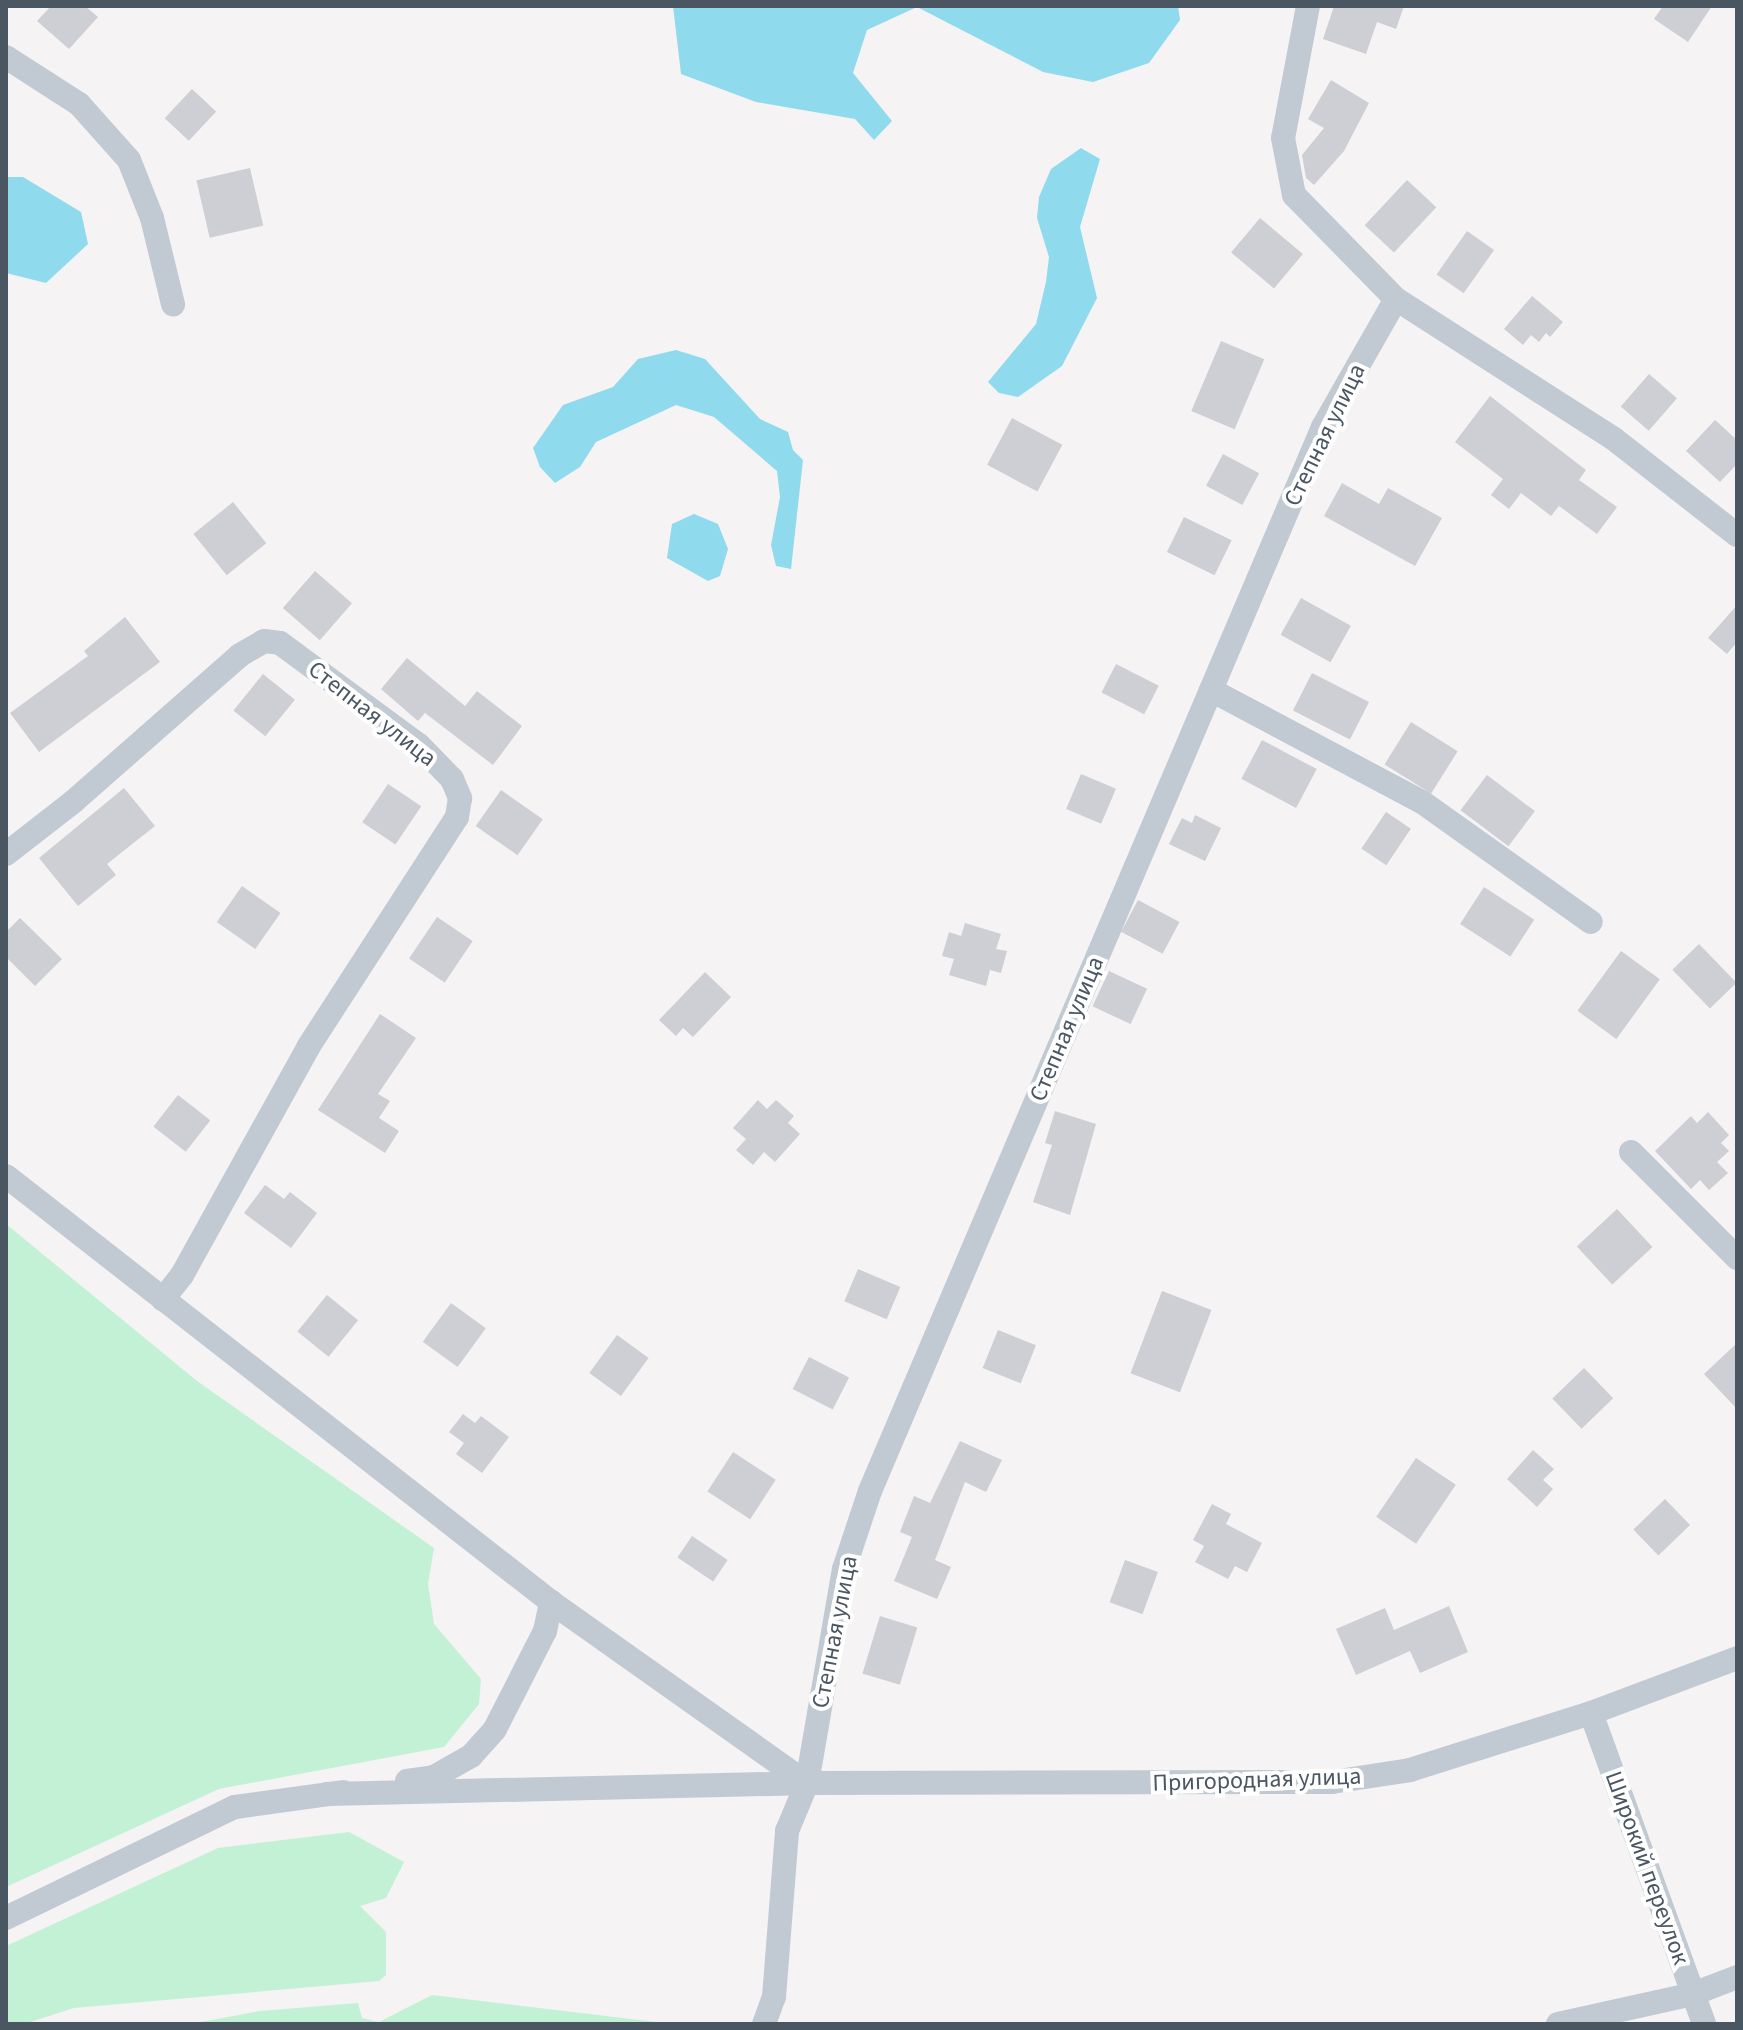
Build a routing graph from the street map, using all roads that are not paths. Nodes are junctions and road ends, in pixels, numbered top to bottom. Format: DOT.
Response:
graph roads {
  1 [pos="1308,6"];
  2 [pos="6,57"];
  3 [pos="1396,299"];
  4 [pos="173,304"];
  5 [pos="1737,535"];
  6 [pos="1211,690"];
  7 [pos="6,854"];
  8 [pos="1591,922"];
  9 [pos="1631,1152"];
  10 [pos="6,1176"];
  11 [pos="1737,1258"];
  12 [pos="163,1299"];
  13 [pos="551,1602"];
  14 [pos="1737,1658"];
  15 [pos="1591,1713"];
  16 [pos="807,1783"];
  17 [pos="327,1794"];
  18 [pos="6,1918"];
  19 [pos="1737,1977"];
  20 [pos="1693,1994"];
  21 [pos="764,2024"];
  22 [pos="1558,2024"];
  23 [pos="1704,2024"];
  1 -- 3 [label="street"];
  2 -- 4 [label="street"];
  3 -- 5 [label="street"];
  3 -- 6 [label="street, Степная улица"];
  6 -- 8 [label="street"];
  6 -- 16 [label="street, Степная улица"];
  7 -- 12 [label="street, Степная улица"];
  9 -- 11 [label="street"];
  10 -- 12 [label="street"];
  12 -- 13 [label="street"];
  13 -- 16 [label="street"];
  13 -- 17 [label="street"];
  14 -- 15 [label="street, Пригородная улица"];
  15 -- 16 [label="street, Пригородная улица"];
  15 -- 20 [label="street, Широкий переулок"];
  16 -- 17 [label="street, Пригородная улица"];
  16 -- 21 [label="street, Степная улица"];
  17 -- 18 [label="street"];
  19 -- 20 [label="street"];
  20 -- 22 [label="street"];
  20 -- 23 [label="street, Широкий переулок"];
}
